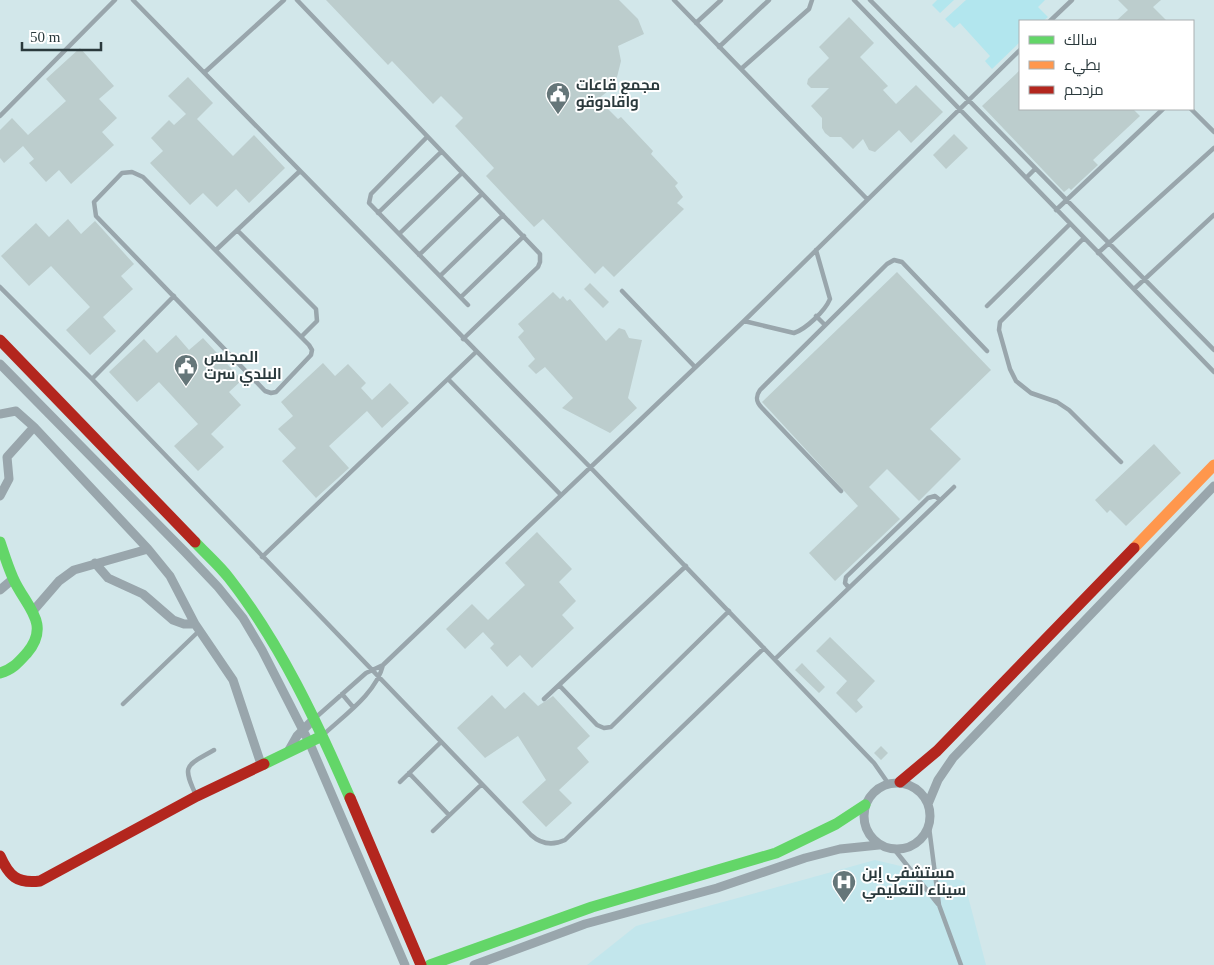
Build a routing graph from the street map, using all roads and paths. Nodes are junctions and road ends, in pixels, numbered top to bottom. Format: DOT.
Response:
graph roads {
  1 [pos="115,0"];
  2 [pos="133,0"];
  3 [pos="284,0"];
  4 [pos="297,0"];
  5 [pos="674,0"];
  6 [pos="721,0"];
  7 [pos="769,0"];
  8 [pos="812,0"];
  9 [pos="854,0"];
  10 [pos="870,0"];
  11 [pos="1072,0"];
  12 [pos="1051,20"];
  13 [pos="696,23"];
  14 [pos="719,47"];
  15 [pos="1019,51"];
  16 [pos="741,69"];
  17 [pos="205,72"];
  18 [pos="968,101"];
  19 [pos="959,109"];
  20 [pos="1162,110"];
  21 [pos="1192,110"];
  22 [pos="0,116"];
  23 [pos="1214,132"];
  24 [pos="426,138"];
  25 [pos="1214,148"];
  26 [pos="441,152"];
  27 [pos="1035,169"];
  28 [pos="300,171"];
  29 [pos="462,174"];
  30 [pos="1026,178"];
  31 [pos="482,194"];
  32 [pos="867,199"];
  33 [pos="1066,200"];
  34 [pos="1056,210"];
  35 [pos="378,213"];
  36 [pos="503,215"];
  37 [pos="1214,215"];
  38 [pos="1070,224"];
  39 [pos="237,230"];
  40 [pos="399,234"];
  41 [pos="524,236"];
  42 [pos="1084,238"];
  43 [pos="1109,243"];
  44 [pos="216,250"];
  45 [pos="816,250"];
  46 [pos="1098,253"];
  47 [pos="419,255"];
  48 [pos="440,276"];
  49 [pos="1144,280"];
  50 [pos="0,287"];
  51 [pos="1134,290"];
  52 [pos="622,291"];
  53 [pos="174,296"];
  54 [pos="461,297"];
  55 [pos="468,305"];
  56 [pos="987,306"];
  57 [pos="816,316"];
  58 [pos="744,321"];
  59 [pos="825,326"];
  60 [pos="301,337"];
  61 [pos="463,339"];
  62 [pos="0,340"];
  63 [pos="1214,350"];
  64 [pos="987,351"];
  65 [pos="476,352"];
  66 [pos="0,364"];
  67 [pos="695,367"];
  68 [pos="1214,372"];
  69 [pos="92,379"];
  70 [pos="448,379"];
  71 [pos="0,414"];
  72 [pos="34,427"];
  73 [pos="1121,462"];
  74 [pos="1214,465"];
  75 [pos="590,467"];
  76 [pos="1214,486"];
  77 [pos="954,487"];
  78 [pos="841,491"];
  79 [pos="0,496"];
  80 [pos="561,496"];
  81 [pos="940,500"];
  82 [pos="0,542"];
  83 [pos="148,549"];
  84 [pos="262,557"];
  85 [pos="95,562"];
  86 [pos="686,566"];
  87 [pos="13,579"];
  88 [pos="849,588"];
  89 [pos="0,590"];
  90 [pos="33,611"];
  91 [pos="729,611"];
  92 [pos="197,628"];
  93 [pos="764,648"];
  94 [pos="775,659"];
  95 [pos="383,665"];
  96 [pos="371,670"];
  97 [pos="0,673"];
  98 [pos="379,678"];
  99 [pos="559,685"];
  100 [pos="342,694"];
  101 [pos="544,699"];
  102 [pos="123,704"];
  103 [pos="353,706"];
  104 [pos="314,720"];
  105 [pos="302,730"];
  106 [pos="322,736"];
  107 [pos="441,742"];
  108 [pos="310,744"];
  109 [pos="214,750"];
  110 [pos="289,750"];
  111 [pos="261,764"];
  112 [pos="409,773"];
  113 [pos="400,782"];
  114 [pos="894,783"];
  115 [pos="482,784"];
  116 [pos="197,796"];
  117 [pos="928,804"];
  118 [pos="865,805"];
  119 [pos="450,815"];
  120 [pos="929,826"];
  121 [pos="433,831"];
  122 [pos="880,844"];
  123 [pos="894,849"];
  124 [pos="0,856"];
  125 [pos="939,905"];
  126 [pos="405,965"];
  127 [pos="421,965"];
  128 [pos="430,965"];
  129 [pos="474,965"];
  130 [pos="961,965"];
  1 -- 22 [label="lane"];
  2 -- 17 [label="lane"];
  3 -- 17 [label="lane"];
  4 -- 24 [label="lane"];
  5 -- 13 [label="lane"];
  6 -- 13 [label="lane"];
  7 -- 14 [label="lane"];
  8 -- 16 [label="lane"];
  9 -- 19 [label="lane"];
  10 -- 18 [label="lane"];
  11 -- 12 [label="lane"];
  13 -- 14 [label="lane"];
  14 -- 16 [label="lane"];
  15 -- 18 [label="lane"];
  16 -- 32 [label="lane"];
  17 -- 28 [label="lane"];
  18 -- 19 [label="lane"];
  18 -- 27 [label="lane"];
  19 -- 30 [label="lane"];
  19 -- 32 [label="lane"];
  20 -- 33 [label="lane"];
  21 -- 23 [label="lane"];
  24 -- 26 [label="lane"];
  24 -- 35 [label="lane"];
  25 -- 43 [label="lane"];
  26 -- 29 [label="lane"];
  26 -- 35 [label="lane"];
  27 -- 30 [label="lane"];
  27 -- 33 [label="lane"];
  28 -- 39 [label="lane"];
  28 -- 61 [label="lane"];
  29 -- 31 [label="lane"];
  29 -- 40 [label="lane"];
  30 -- 34 [label="lane"];
  31 -- 36 [label="lane"];
  31 -- 47 [label="lane"];
  32 -- 45 [label="lane"];
  33 -- 34 [label="lane"];
  33 -- 43 [label="lane"];
  34 -- 38 [label="lane"];
  35 -- 40 [label="lane"];
  36 -- 41 [label="lane"];
  36 -- 48 [label="lane"];
  37 -- 49 [label="lane"];
  38 -- 42 [label="lane"];
  38 -- 56 [label="lane"];
  39 -- 44 [label="lane"];
  39 -- 60 [label="lane"];
  40 -- 47 [label="lane"];
  41 -- 54 [label="lane"];
  41 -- 61 [label="lane"];
  42 -- 46 [label="lane"];
  42 -- 73 [label="lane"];
  43 -- 46 [label="lane"];
  43 -- 49 [label="lane"];
  44 -- 53 [label="lane"];
  44 -- 60 [label="lane"];
  45 -- 57 [label="lane"];
  45 -- 58 [label="lane"];
  46 -- 51 [label="lane"];
  47 -- 48 [label="lane"];
  48 -- 54 [label="lane"];
  49 -- 51 [label="lane"];
  49 -- 63 [label="lane"];
  50 -- 69 [label="lane"];
  51 -- 68 [label="lane"];
  52 -- 67 [label="lane"];
  53 -- 60 [label="lane"];
  53 -- 69 [label="lane"];
  54 -- 55 [label="lane"];
  57 -- 58 [label="lane"];
  57 -- 59 [label="lane"];
  58 -- 67 [label="lane"];
  59 -- 64 [label="lane"];
  59 -- 78 [label="lane"];
  61 -- 65 [label="lane"];
  62 -- 104 [label="street"];
  65 -- 70 [label="lane"];
  65 -- 75 [label="lane"];
  66 -- 105 [label="street"];
  67 -- 75 [label="lane"];
  69 -- 84 [label="lane"];
  70 -- 80 [label="lane"];
  70 -- 84 [label="lane"];
  71 -- 72 [label="street"];
  72 -- 79 [label="street"];
  72 -- 83 [label="street"];
  74 -- 114 [label="street"];
  75 -- 80 [label="lane"];
  75 -- 86 [label="lane"];
  76 -- 117 [label="street"];
  77 -- 81 [label="lane"];
  80 -- 95 [label="lane"];
  81 -- 88 [label="lane"];
  81 -- 88 [label="lane"];
  82 -- 87 [label="street"];
  83 -- 85 [label="street"];
  83 -- 92 [label="street"];
  84 -- 96 [label="lane"];
  85 -- 90 [label="street"];
  85 -- 92 [label="street"];
  86 -- 91 [label="lane"];
  86 -- 99 [label="lane"];
  87 -- 89 [label="street"];
  87 -- 90 [label="street"];
  88 -- 94 [label="lane"];
  90 -- 97 [label="street"];
  91 -- 93 [label="lane"];
  91 -- 99 [label="lane"];
  92 -- 102 [label="lane"];
  92 -- 111 [label="street"];
  93 -- 94 [label="lane"];
  93 -- 115 [label="lane"];
  94 -- 114 [label="lane"];
  95 -- 96 [label="lane"];
  95 -- 98 [label="lane"];
  96 -- 98 [label="lane"];
  96 -- 100 [label="lane"];
  98 -- 103 [label="lane"];
  98 -- 107 [label="lane"];
  99 -- 101 [label="lane"];
  100 -- 103 [label="lane"];
  100 -- 104 [label="lane"];
  103 -- 106 [label="lane"];
  104 -- 105 [label="street"];
  104 -- 106 [label="street"];
  105 -- 108 [label="street"];
  105 -- 110 [label="street"];
  106 -- 108 [label="street"];
  106 -- 127 [label="street"];
  107 -- 112 [label="lane"];
  107 -- 115 [label="lane"];
  108 -- 110 [label="street"];
  108 -- 126 [label="street"];
  109 -- 116 [label="lane"];
  110 -- 111 [label="street"];
  111 -- 116 [label="street"];
  112 -- 113 [label="lane"];
  112 -- 119 [label="lane"];
  114 -- 117 [label="street"];
  114 -- 118 [label="street"];
  115 -- 119 [label="lane"];
  116 -- 124 [label="street"];
  117 -- 120 [label="street"];
  118 -- 122 [label="street"];
  118 -- 128 [label="street"];
  119 -- 121 [label="lane"];
  120 -- 123 [label="street"];
  120 -- 125 [label="lane"];
  122 -- 123 [label="street"];
  122 -- 129 [label="street"];
  123 -- 125 [label="lane"];
  125 -- 130 [label="lane"];
}
